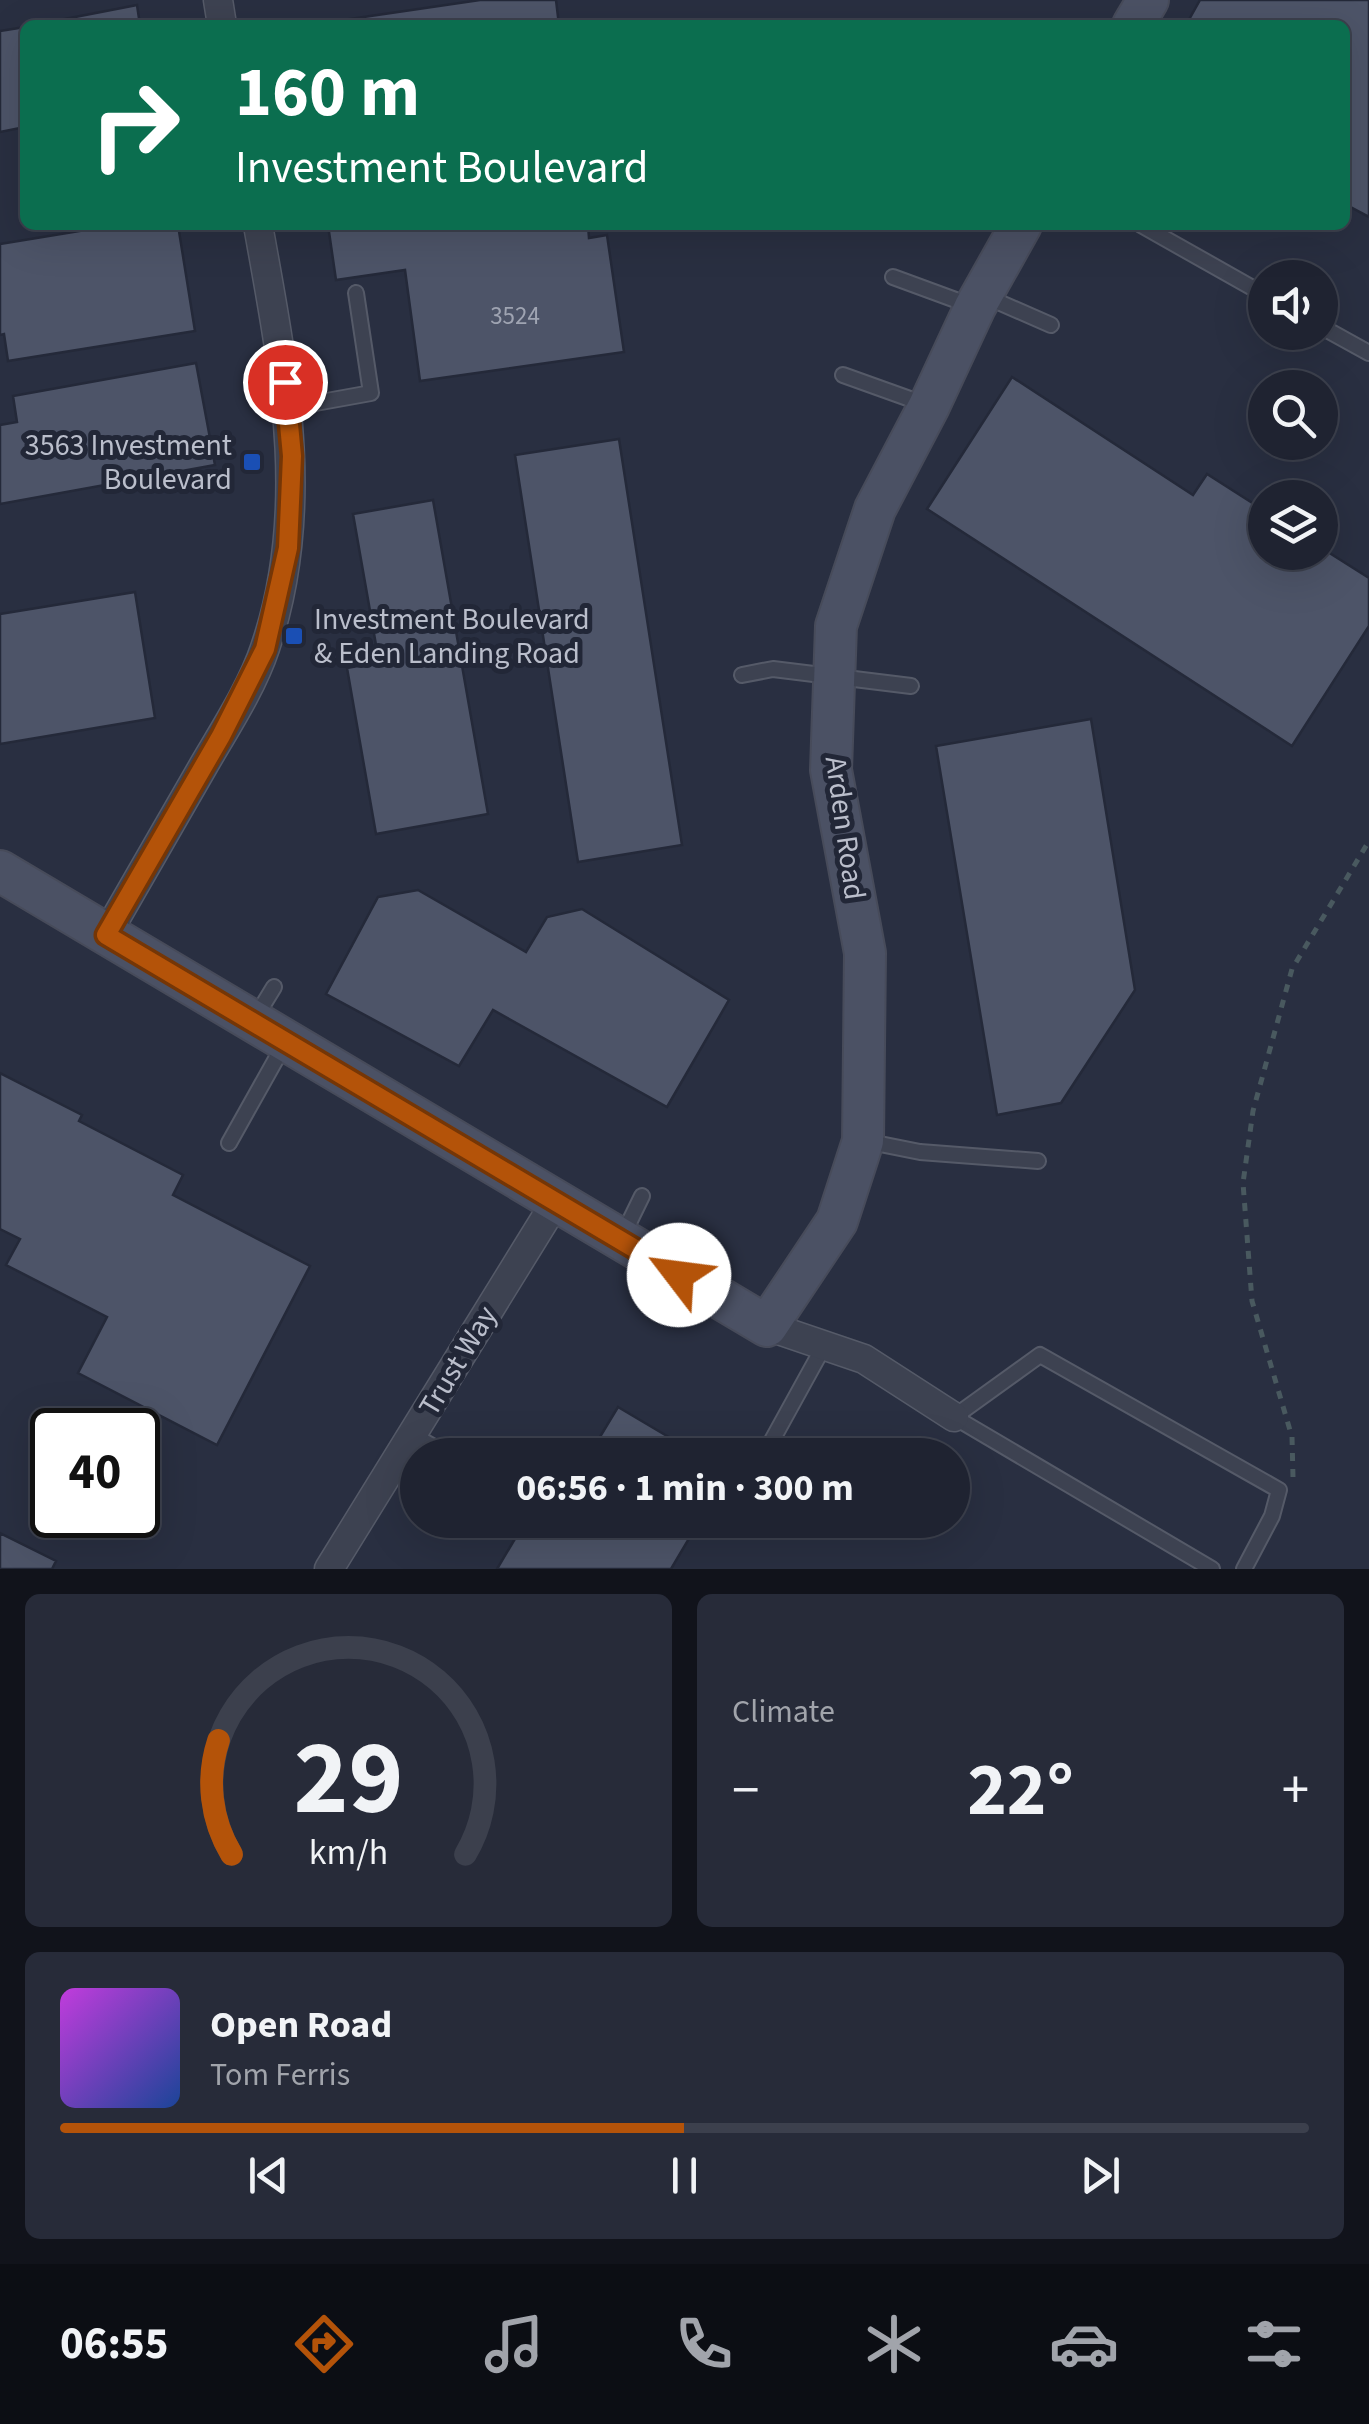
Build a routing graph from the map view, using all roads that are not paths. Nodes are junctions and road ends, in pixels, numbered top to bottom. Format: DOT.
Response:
graph roads {
  1 [pos="259,230"];
  2 [pos="1018,230"];
  3 [pos="1150,230"];
  4 [pos="893,277"];
  5 [pos="1248,285"];
  6 [pos="356,294"];
  7 [pos="979,300"];
  8 [pos="1050,325"];
  9 [pos="1338,336"];
  10 [pos="1369,354"];
  11 [pos="843,374"];
  12 [pos="930,406"];
  13 [pos="288,408"];
  14 [pos="742,675"];
  15 [pos="834,679"];
  16 [pos="911,686"];
  17 [pos="0,870"];
  18 [pos="106,935"];
  19 [pos="274,988"];
  20 [pos="269,1032"];
  21 [pos="863,1141"];
  22 [pos="230,1143"];
  23 [pos="1038,1161"];
  24 [pos="642,1196"];
  25 [pos="555,1203"];
  26 [pos="620,1241"];
  27 [pos="768,1326"];
  28 [pos="824,1346"];
  29 [pos="954,1416"];
  30 [pos="413,1435"];
  31 [pos="418,1438"];
  32 [pos="773,1438"];
  33 [pos="329,1569"];
  34 [pos="1212,1569"];
  35 [pos="1244,1569"];
  1 -- 13 [label="street"];
  2 -- 7 [label="street, Arden Road"];
  3 -- 5 [label="lane"];
  4 -- 7 [label="lane"];
  6 -- 13 [label="lane"];
  7 -- 8 [label="lane"];
  7 -- 12 [label="street, Arden Road"];
  9 -- 10 [label="lane"];
  11 -- 12 [label="lane"];
  12 -- 15 [label="street, Arden Road"];
  13 -- 18 [label="street"];
  14 -- 15 [label="lane"];
  15 -- 16 [label="lane"];
  15 -- 21 [label="street, Arden Road"];
  17 -- 18 [label="street"];
  18 -- 20 [label="street"];
  19 -- 20 [label="lane"];
  20 -- 22 [label="lane"];
  20 -- 25 [label="street"];
  21 -- 23 [label="lane"];
  21 -- 27 [label="street, Arden Road"];
  24 -- 26 [label="lane"];
  25 -- 26 [label="street"];
  25 -- 30 [label="street, Trust Way"];
  26 -- 27 [label="street"];
  27 -- 28 [label="street"];
  28 -- 29 [label="street"];
  28 -- 32 [label="lane"];
  29 -- 34 [label="lane"];
  29 -- 35 [label="lane"];
  30 -- 31 [label="lane"];
  30 -- 33 [label="street, Trust Way"];
}
